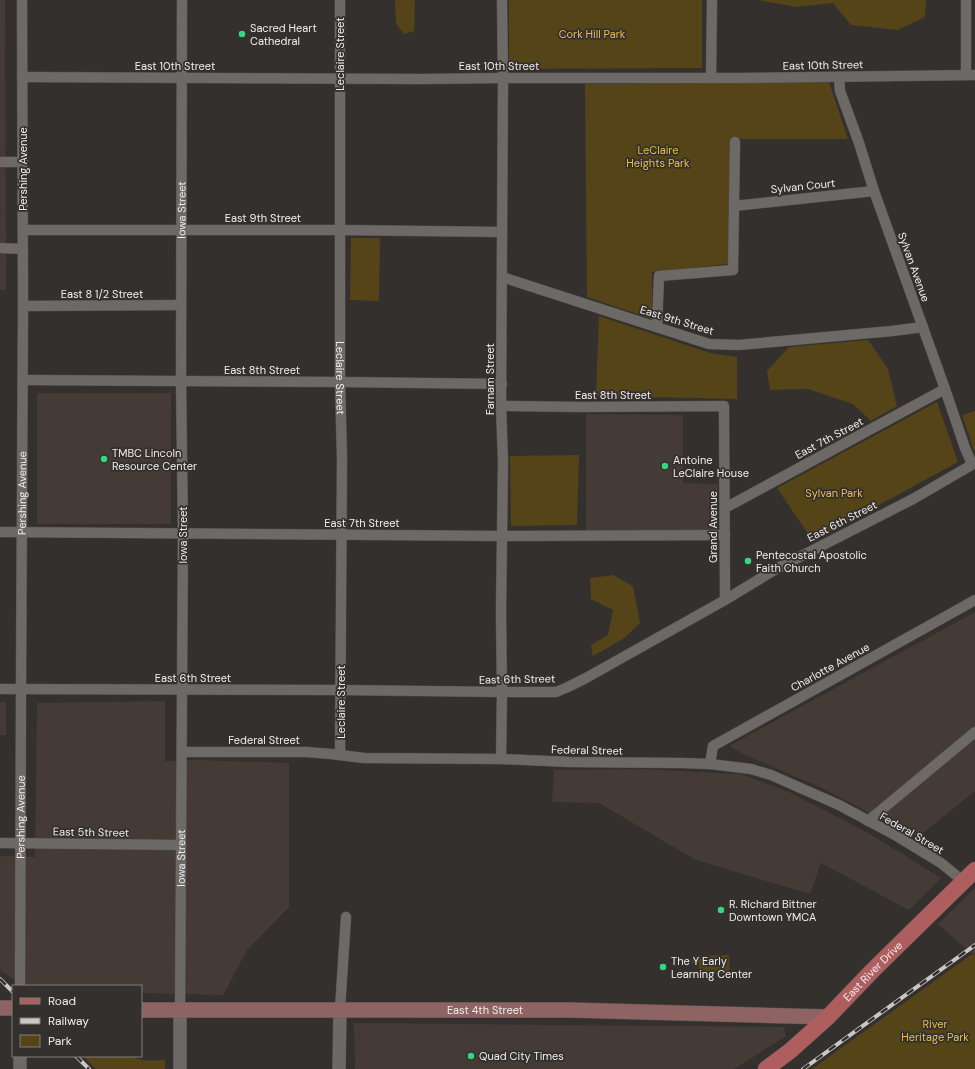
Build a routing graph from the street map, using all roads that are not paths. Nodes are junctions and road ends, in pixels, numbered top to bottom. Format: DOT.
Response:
graph roads {
  1 [pos="22,0"];
  2 [pos="182,0"];
  3 [pos="340,0"];
  4 [pos="502,0"];
  5 [pos="712,0"];
  6 [pos="966,0"];
  7 [pos="971,75"];
  8 [pos="22,77"];
  9 [pos="839,77"];
  10 [pos="340,78"];
  11 [pos="503,78"];
  12 [pos="711,78"];
  13 [pos="181,79"];
  14 [pos="735,142"];
  15 [pos="0,162"];
  16 [pos="23,162"];
  17 [pos="874,191"];
  18 [pos="734,206"];
  19 [pos="23,230"];
  20 [pos="181,230"];
  21 [pos="340,230"];
  22 [pos="502,232"];
  23 [pos="0,248"];
  24 [pos="23,249"];
  25 [pos="502,277"];
  26 [pos="23,306"];
  27 [pos="181,306"];
  28 [pos="657,327"];
  29 [pos="923,327"];
  30 [pos="23,380"];
  31 [pos="181,381"];
  32 [pos="340,382"];
  33 [pos="502,384"];
  34 [pos="945,389"];
  35 [pos="501,406"];
  36 [pos="724,406"];
  37 [pos="974,463"];
  38 [pos="724,508"];
  39 [pos="0,532"];
  40 [pos="22,532"];
  41 [pos="183,533"];
  42 [pos="341,535"];
  43 [pos="725,535"];
  44 [pos="502,536"];
  45 [pos="725,600"];
  46 [pos="975,600"];
  47 [pos="0,689"];
  48 [pos="21,689"];
  49 [pos="182,690"];
  50 [pos="341,690"];
  51 [pos="502,692"];
  52 [pos="975,732"];
  53 [pos="182,752"];
  54 [pos="340,755"];
  55 [pos="501,759"];
  56 [pos="710,764"];
  57 [pos="868,821"];
  58 [pos="0,843"];
  59 [pos="20,843"];
  60 [pos="181,845"];
  61 [pos="975,870"];
  62 [pos="963,881"];
  63 [pos="346,917"];
  64 [pos="20,985"];
  65 [pos="0,1008"];
  66 [pos="12,1008"];
  67 [pos="340,1009"];
  68 [pos="142,1010"];
  69 [pos="180,1010"];
  70 [pos="828,1016"];
  71 [pos="20,1057"];
  72 [pos="20,1069"];
  73 [pos="180,1069"];
  74 [pos="340,1069"];
  75 [pos="766,1069"];
  1 -- 8 [label="street, Pershing Avenue"];
  2 -- 13 [label="street, Iowa Street"];
  3 -- 10 [label="street, Leclaire Street"];
  4 -- 11 [label="street, Farnam Street"];
  5 -- 12 [label="street"];
  6 -- 7 [label="street"];
  7 -- 9 [label="street, East 10th Street"];
  8 -- 13 [label="street, East 10th Street"];
  8 -- 16 [label="street, Pershing Avenue"];
  9 -- 12 [label="street, East 10th Street"];
  9 -- 17 [label="street, Sylvan Avenue"];
  10 -- 11 [label="street, East 10th Street"];
  10 -- 13 [label="street, East 10th Street"];
  10 -- 21 [label="street, Leclaire Street"];
  11 -- 12 [label="street, East 10th Street"];
  11 -- 22 [label="street, Farnam Street"];
  13 -- 20 [label="street, Iowa Street"];
  14 -- 18 [label="street"];
  15 -- 16 [label="street"];
  16 -- 19 [label="street, Pershing Avenue"];
  17 -- 18 [label="street, Sylvan Court"];
  17 -- 29 [label="street, Sylvan Avenue"];
  18 -- 28 [label="street"];
  19 -- 20 [label="street, East 9th Street"];
  19 -- 24 [label="street, Pershing Avenue"];
  20 -- 21 [label="street, East 9th Street"];
  20 -- 27 [label="street, Iowa Street"];
  21 -- 22 [label="street, East 9th Street"];
  21 -- 32 [label="street, Leclaire Street"];
  22 -- 25 [label="street, Farnam Street"];
  23 -- 24 [label="street"];
  24 -- 26 [label="street, Pershing Avenue"];
  25 -- 28 [label="street, East 9th Street"];
  25 -- 33 [label="street, Farnam Street"];
  26 -- 27 [label="street, East 8 1/2 Street"];
  26 -- 30 [label="street, Pershing Avenue"];
  27 -- 31 [label="street, Iowa Street"];
  28 -- 29 [label="street, East 9th Street"];
  29 -- 34 [label="street, Sylvan Avenue"];
  30 -- 31 [label="street, East 8th Street"];
  30 -- 40 [label="street, Pershing Avenue"];
  31 -- 32 [label="street, East 8th Street"];
  31 -- 41 [label="street, Iowa Street"];
  32 -- 33 [label="street, East 8th Street"];
  32 -- 42 [label="street, Leclaire Street"];
  33 -- 35 [label="street, Farnam Street"];
  34 -- 37 [label="street, Sylvan Avenue"];
  34 -- 38 [label="street, East 7th Street"];
  35 -- 36 [label="street, East 8th Street"];
  35 -- 44 [label="street, Farnam Street"];
  36 -- 38 [label="street, Grand Avenue"];
  37 -- 45 [label="street, East 6th Street"];
  38 -- 43 [label="street, Grand Avenue"];
  39 -- 40 [label="street, East 7th Street"];
  40 -- 41 [label="street, East 7th Street"];
  40 -- 48 [label="street, Pershing Avenue"];
  41 -- 42 [label="street, East 7th Street"];
  41 -- 49 [label="street, Iowa Street"];
  42 -- 44 [label="street, East 7th Street"];
  42 -- 50 [label="street, Leclaire Street"];
  43 -- 44 [label="street, East 7th Street"];
  43 -- 45 [label="street, Grand Avenue"];
  44 -- 51 [label="street, Farnam Street"];
  45 -- 51 [label="street, East 6th Street"];
  46 -- 56 [label="street, Charlotte Avenue"];
  47 -- 48 [label="street, East 6th Street"];
  48 -- 49 [label="street, East 6th Street"];
  48 -- 59 [label="street, Pershing Avenue"];
  49 -- 50 [label="street, East 6th Street"];
  49 -- 53 [label="street, Iowa Street"];
  50 -- 51 [label="street, East 6th Street"];
  50 -- 54 [label="street, Leclaire Street"];
  51 -- 55 [label="street, Farnam Street"];
  52 -- 57 [label="street"];
  53 -- 54 [label="street, Federal Street"];
  53 -- 60 [label="street, Iowa Street"];
  54 -- 55 [label="street, Federal Street"];
  55 -- 56 [label="street, Federal Street"];
  56 -- 57 [label="street, Federal Street"];
  57 -- 62 [label="street, Federal Street"];
  58 -- 59 [label="street, East 5th Street"];
  59 -- 60 [label="street, East 5th Street"];
  59 -- 64 [label="street, Pershing Avenue"];
  60 -- 69 [label="street, Iowa Street"];
  61 -- 62 [label="main road, East River Drive"];
  62 -- 70 [label="main road, East River Drive"];
  63 -- 67 [label="street"];
  65 -- 66 [label="main road"];
  67 -- 69 [label="main road, East 4th Street"];
  67 -- 70 [label="main road, East 4th Street"];
  67 -- 74 [label="street"];
  68 -- 69 [label="main road, East 4th Street"];
  69 -- 73 [label="street, Iowa Street"];
  70 -- 75 [label="main road, East River Drive"];
  71 -- 72 [label="street"];
}
